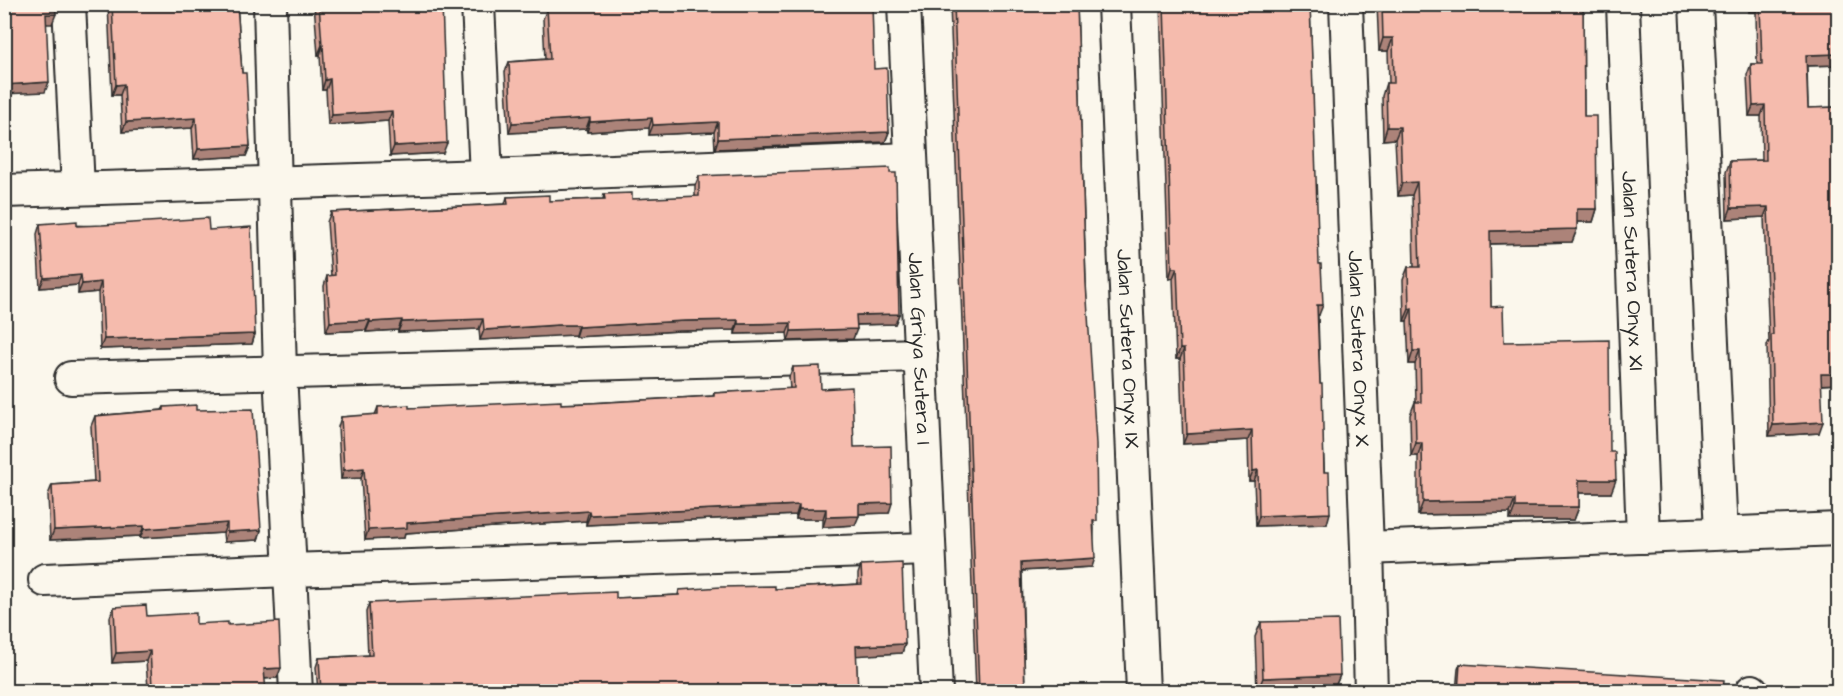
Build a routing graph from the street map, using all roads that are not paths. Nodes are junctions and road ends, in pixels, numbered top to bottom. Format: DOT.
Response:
graph roads {
  1 [pos="69,4"];
  2 [pos="270,4"];
  3 [pos="477,4"];
  4 [pos="904,4"];
  5 [pos="1114,4"];
  6 [pos="1346,4"];
  7 [pos="1623,4"];
  8 [pos="1696,4"];
  9 [pos="911,159"];
  10 [pos="486,176"];
  11 [pos="276,182"];
  12 [pos="78,188"];
  13 [pos="4,191"];
  14 [pos="921,355"];
  15 [pos="280,372"];
  16 [pos="71,378"];
  17 [pos="1839,529"];
  18 [pos="1721,534"];
  19 [pos="1643,537"];
  20 [pos="1367,548"];
  21 [pos="929,549"];
  22 [pos="289,570"];
  23 [pos="45,580"];
  24 [pos="296,692"];
  25 [pos="936,692"];
  26 [pos="1143,692"];
  27 [pos="1371,692"];
  1 -- 12 [label="street"];
  2 -- 11 [label="street"];
  3 -- 10 [label="street"];
  4 -- 9 [label="street, Jalan Griya Sutera I"];
  5 -- 26 [label="street, Jalan Sutera Onyx IX"];
  6 -- 20 [label="street, Jalan Sutera Onyx X"];
  7 -- 19 [label="street, Jalan Sutera Onyx XI"];
  8 -- 18 [label="street"];
  9 -- 10 [label="street"];
  9 -- 14 [label="street, Jalan Griya Sutera I"];
  10 -- 11 [label="street"];
  11 -- 12 [label="street"];
  11 -- 15 [label="street"];
  12 -- 13 [label="street"];
  14 -- 15 [label="street"];
  14 -- 21 [label="street, Jalan Griya Sutera I"];
  15 -- 16 [label="street"];
  15 -- 22 [label="street"];
  17 -- 18 [label="street"];
  18 -- 19 [label="street"];
  19 -- 20 [label="street"];
  20 -- 27 [label="street, Jalan Sutera Onyx X"];
  21 -- 22 [label="street"];
  21 -- 25 [label="street, Jalan Griya Sutera I"];
  22 -- 23 [label="street"];
  22 -- 24 [label="street"];
}
